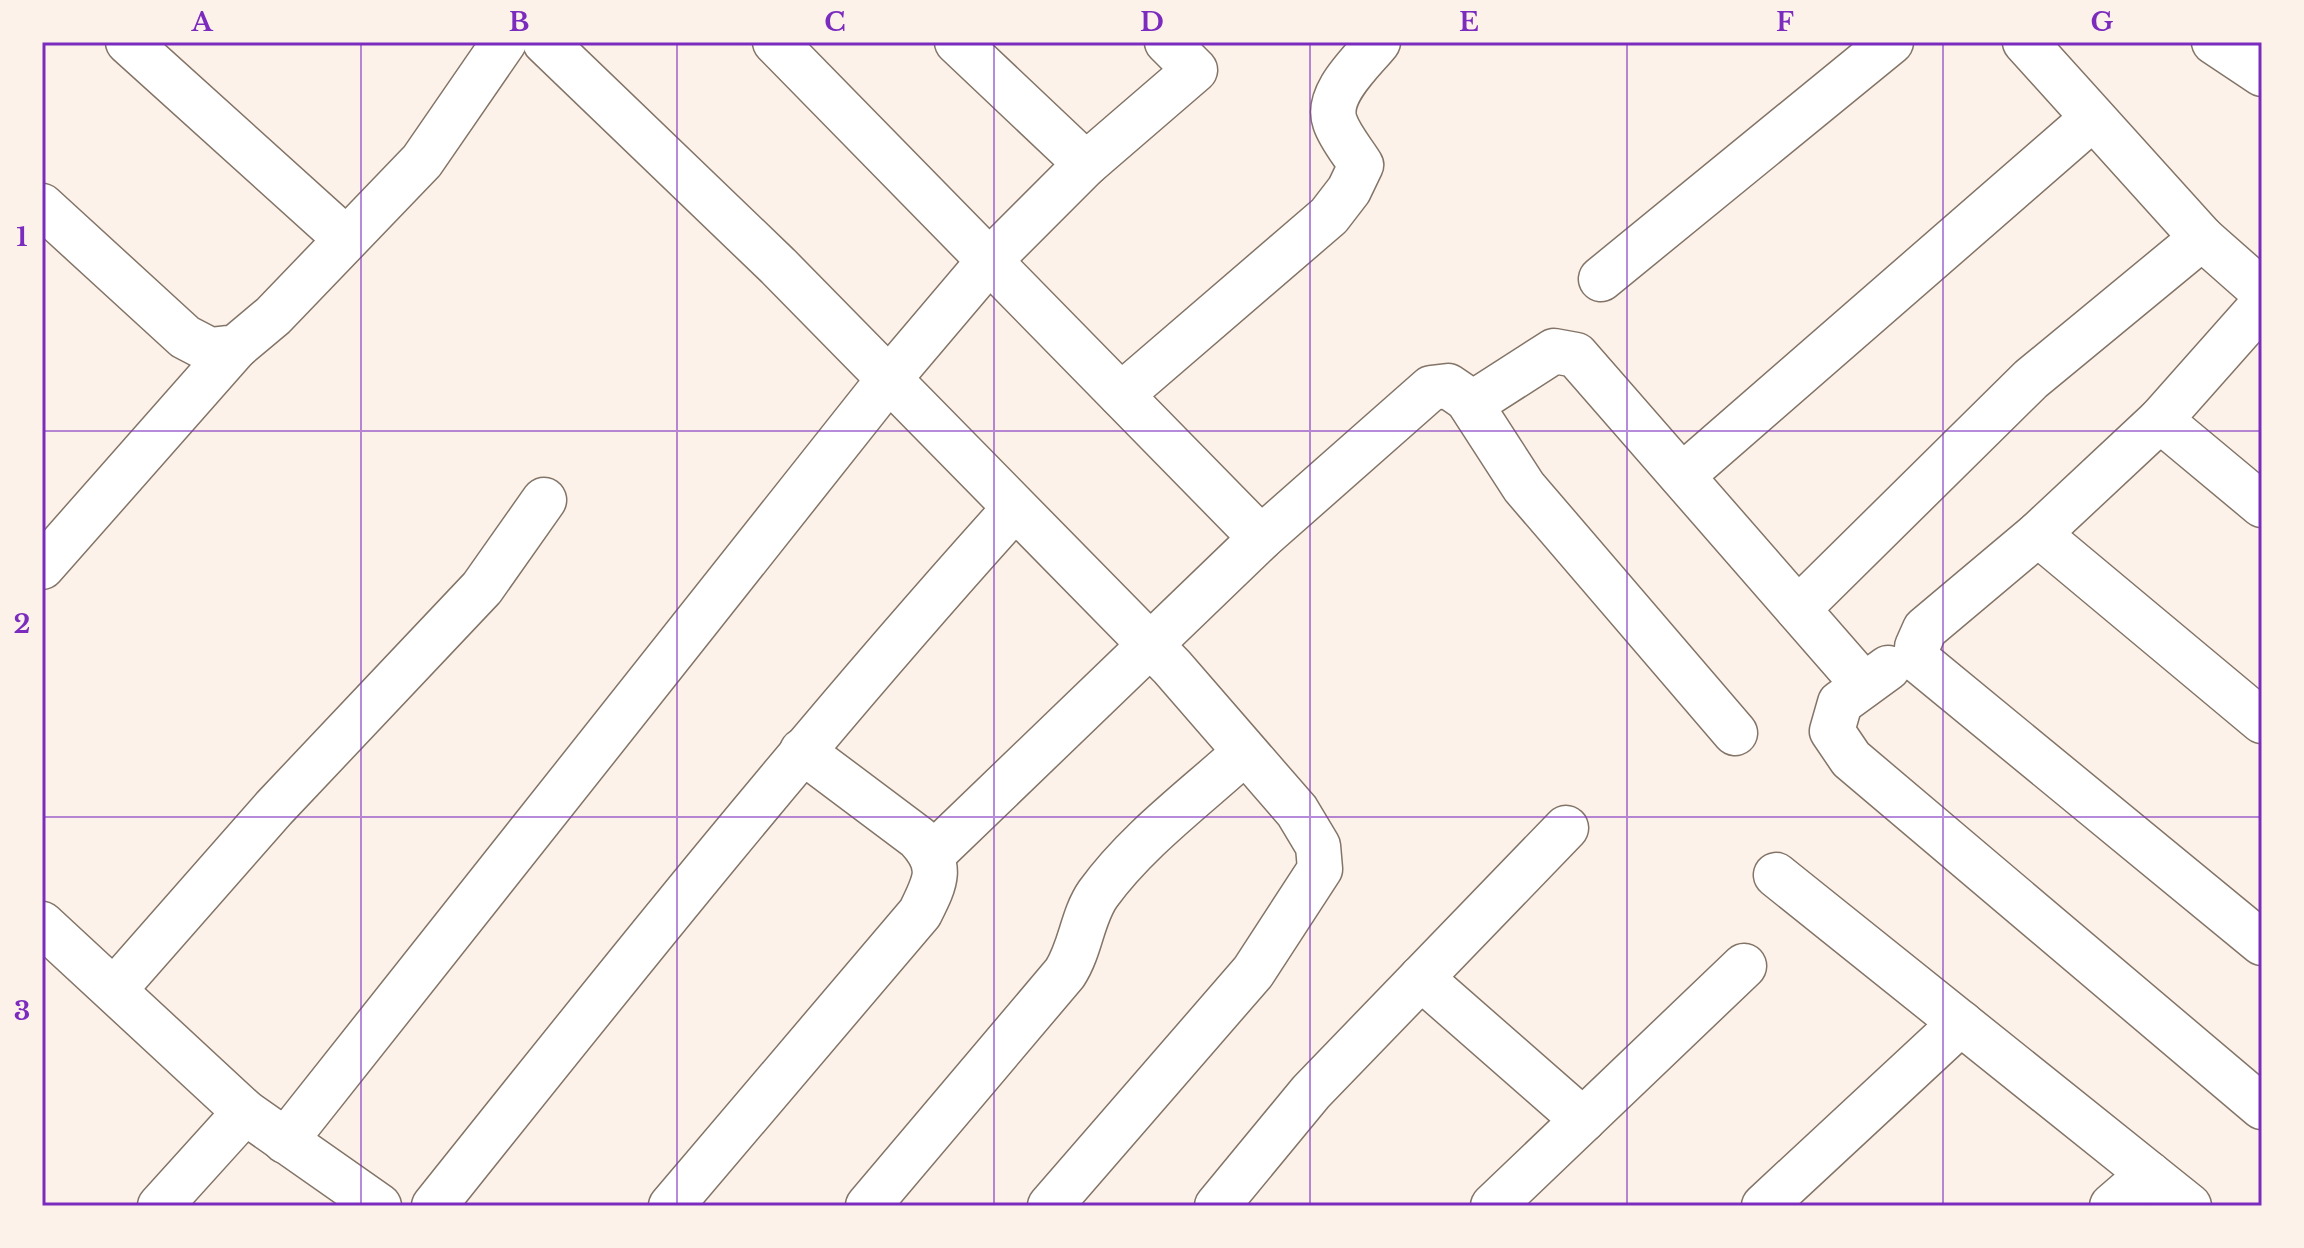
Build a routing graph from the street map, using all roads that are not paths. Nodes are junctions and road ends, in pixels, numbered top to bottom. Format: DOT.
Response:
graph roads {
  1 [pos="128,42"];
  2 [pos="504,42"];
  3 [pos="545,42"];
  4 [pos="775,42"];
  5 [pos="957,42"];
  6 [pos="1167,42"];
  7 [pos="1378,42"];
  8 [pos="1891,42"];
  9 [pos="2025,42"];
  10 [pos="2214,42"];
  11 [pos="2262,74"];
  12 [pos="2093,118"];
  13 [pos="1086,164"];
  14 [pos="42,206"];
  15 [pos="2202,238"];
  16 [pos="346,239"];
  17 [pos="989,261"];
  18 [pos="1601,279"];
  19 [pos="2262,291"];
  20 [pos="2262,305"];
  21 [pos="236,347"];
  22 [pos="889,379"];
  23 [pos="1121,395"];
  24 [pos="1469,402"];
  25 [pos="2160,420"];
  26 [pos="1682,476"];
  27 [pos="544,500"];
  28 [pos="2262,505"];
  29 [pos="1015,508"];
  30 [pos="2038,534"];
  31 [pos="1261,538"];
  32 [pos="42,567"];
  33 [pos="1798,609"];
  34 [pos="1152,647"];
  35 [pos="1917,647"];
  36 [pos="1864,685"];
  37 [pos="2262,721"];
  38 [pos="1735,733"];
  39 [pos="802,751"];
  40 [pos="1245,752"];
  41 [pos="1566,828"];
  42 [pos="933,854"];
  43 [pos="1776,875"];
  44 [pos="42,924"];
  45 [pos="2262,943"];
  46 [pos="1744,966"];
  47 [pos="1421,978"];
  48 [pos="114,990"];
  49 [pos="1961,1023"];
  50 [pos="2262,1107"];
  51 [pos="245,1112"];
  52 [pos="1583,1120"];
  53 [pos="285,1141"];
  54 [pos="2149,1174"];
  55 [pos="160,1206"];
  56 [pos="379,1206"];
  57 [pos="434,1206"];
  58 [pos="671,1206"];
  59 [pos="868,1206"];
  60 [pos="1050,1206"];
  61 [pos="1217,1206"];
  62 [pos="1493,1206"];
  63 [pos="1764,1206"];
  64 [pos="2112,1206"];
  65 [pos="2189,1206"];
  1 -- 16 [label="street"];
  2 -- 16 [label="street"];
  3 -- 22 [label="street"];
  4 -- 17 [label="street"];
  5 -- 13 [label="street"];
  6 -- 13 [label="street"];
  7 -- 23 [label="street"];
  8 -- 18 [label="street"];
  9 -- 12 [label="street"];
  10 -- 11 [label="street"];
  12 -- 15 [label="street"];
  12 -- 26 [label="street"];
  13 -- 17 [label="street"];
  14 -- 21 [label="street"];
  15 -- 19 [label="street"];
  15 -- 33 [label="street"];
  16 -- 21 [label="street"];
  17 -- 22 [label="street"];
  17 -- 23 [label="street"];
  20 -- 25 [label="street"];
  21 -- 32 [label="street"];
  22 -- 29 [label="street"];
  22 -- 53 [label="street"];
  23 -- 31 [label="street"];
  24 -- 26 [label="street"];
  24 -- 31 [label="street"];
  24 -- 38 [label="street"];
  25 -- 28 [label="street"];
  25 -- 30 [label="street"];
  26 -- 33 [label="street"];
  27 -- 48 [label="street"];
  29 -- 34 [label="street"];
  29 -- 39 [label="street"];
  30 -- 35 [label="street"];
  30 -- 37 [label="street"];
  31 -- 34 [label="street"];
  33 -- 36 [label="street"];
  34 -- 40 [label="street"];
  34 -- 42 [label="street"];
  35 -- 36 [label="street"];
  35 -- 45 [label="street"];
  36 -- 50 [label="street"];
  39 -- 42 [label="street"];
  39 -- 57 [label="street"];
  40 -- 59 [label="street"];
  40 -- 60 [label="street"];
  41 -- 47 [label="street"];
  42 -- 58 [label="street"];
  43 -- 49 [label="street"];
  44 -- 48 [label="street"];
  46 -- 52 [label="street"];
  47 -- 52 [label="street"];
  47 -- 61 [label="street"];
  48 -- 51 [label="street"];
  49 -- 54 [label="street"];
  49 -- 63 [label="street"];
  51 -- 53 [label="street"];
  51 -- 55 [label="street"];
  52 -- 62 [label="street"];
  53 -- 56 [label="street"];
  54 -- 64 [label="street"];
  54 -- 65 [label="street"];
}
